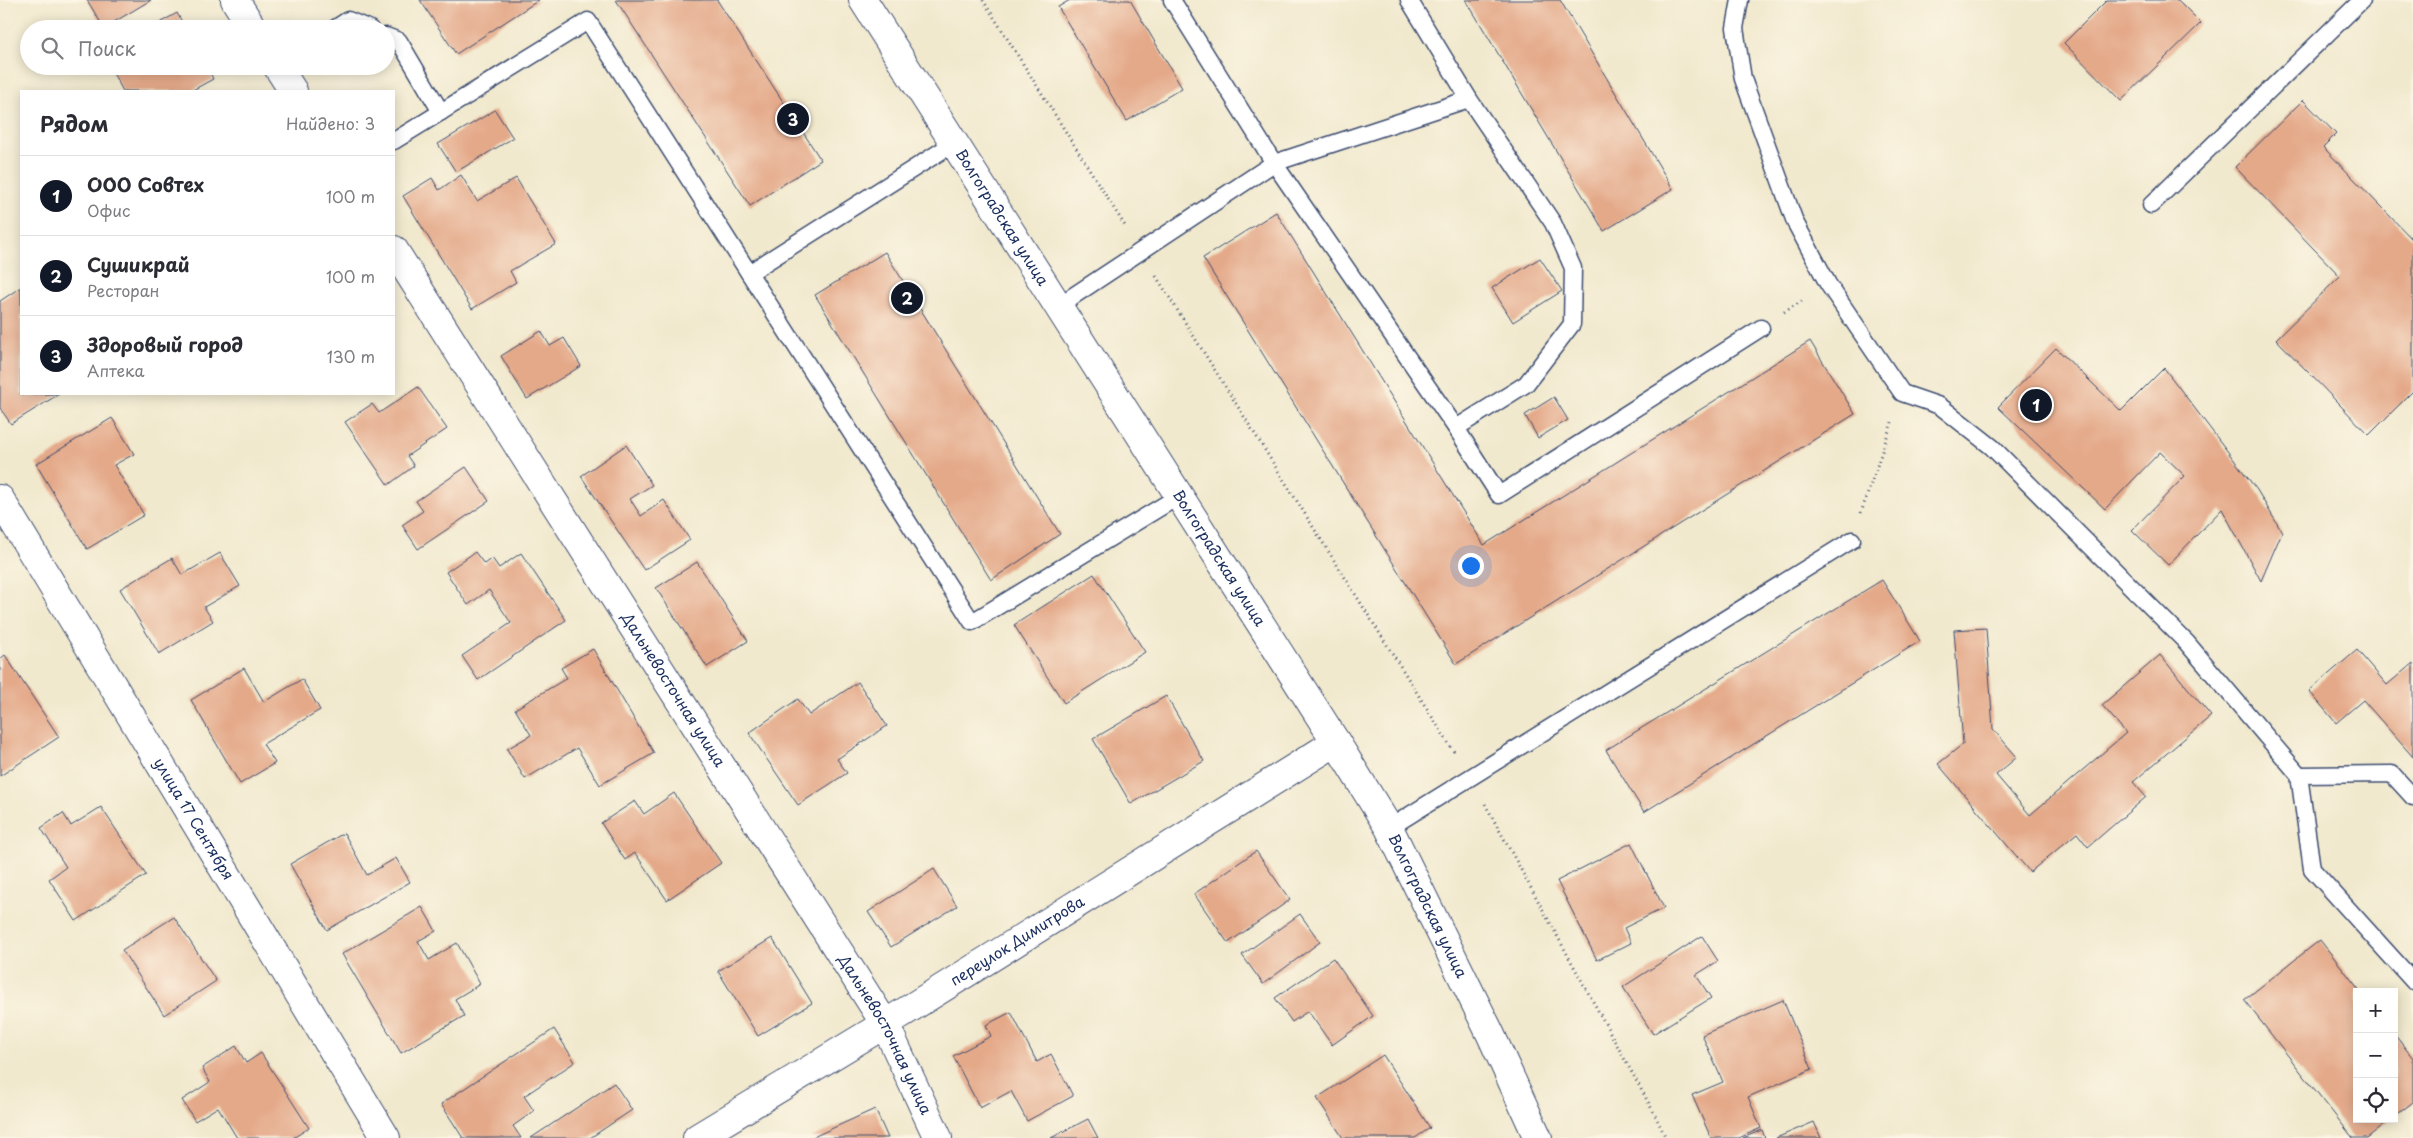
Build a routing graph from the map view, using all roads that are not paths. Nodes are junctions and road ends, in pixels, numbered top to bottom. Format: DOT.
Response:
graph roads {
  1 [pos="235,0"];
  2 [pos="863,0"];
  3 [pos="1172,0"];
  4 [pos="1409,0"];
  5 [pos="1740,0"];
  6 [pos="2362,0"];
  7 [pos="247,20"];
  8 [pos="395,39"];
  9 [pos="283,75"];
  10 [pos="292,90"];
  11 [pos="1469,100"];
  12 [pos="441,112"];
  13 [pos="395,140"];
  14 [pos="954,143"];
  15 [pos="1274,163"];
  16 [pos="2150,206"];
  17 [pos="395,252"];
  18 [pos="749,273"];
  19 [pos="1058,306"];
  20 [pos="1761,328"];
  21 [pos="1456,428"];
  22 [pos="1179,496"];
  23 [pos="0,499"];
  24 [pos="1852,540"];
  25 [pos="1336,742"];
  26 [pos="2299,775"];
  27 [pos="2413,797"];
  28 [pos="1389,828"];
  29 [pos="2413,982"];
  30 [pos="885,1024"];
  31 [pos="386,1138"];
  32 [pos="697,1138"];
  33 [pos="938,1138"];
  34 [pos="1538,1138"];
  1 -- 7 [label="street"];
  2 -- 14 [label="street, Волгоградская улица"];
  3 -- 15 [label="lane"];
  4 -- 11 [label="lane"];
  5 -- 26 [label="lane"];
  6 -- 16 [label="lane"];
  8 -- 12 [label="lane"];
  9 -- 10 [label="street"];
  11 -- 15 [label="lane"];
  11 -- 21 [label="lane"];
  12 -- 13 [label="lane"];
  12 -- 18 [label="lane"];
  14 -- 18 [label="lane"];
  14 -- 19 [label="street, Волгоградская улица"];
  15 -- 19 [label="lane"];
  15 -- 21 [label="lane"];
  17 -- 30 [label="street, Дальневосточная улица"];
  18 -- 22 [label="lane"];
  19 -- 22 [label="street, Волгоградская улица"];
  20 -- 21 [label="lane"];
  22 -- 25 [label="street, Волгоградская улица"];
  23 -- 31 [label="street, улица 17 Сентября"];
  24 -- 28 [label="lane"];
  25 -- 28 [label="street, Волгоградская улица"];
  25 -- 30 [label="street, переулок Димитрова"];
  26 -- 27 [label="lane"];
  26 -- 29 [label="lane"];
  28 -- 34 [label="street, Волгоградская улица"];
  30 -- 32 [label="street, переулок Димитрова"];
  30 -- 33 [label="street, Дальневосточная улица"];
}
